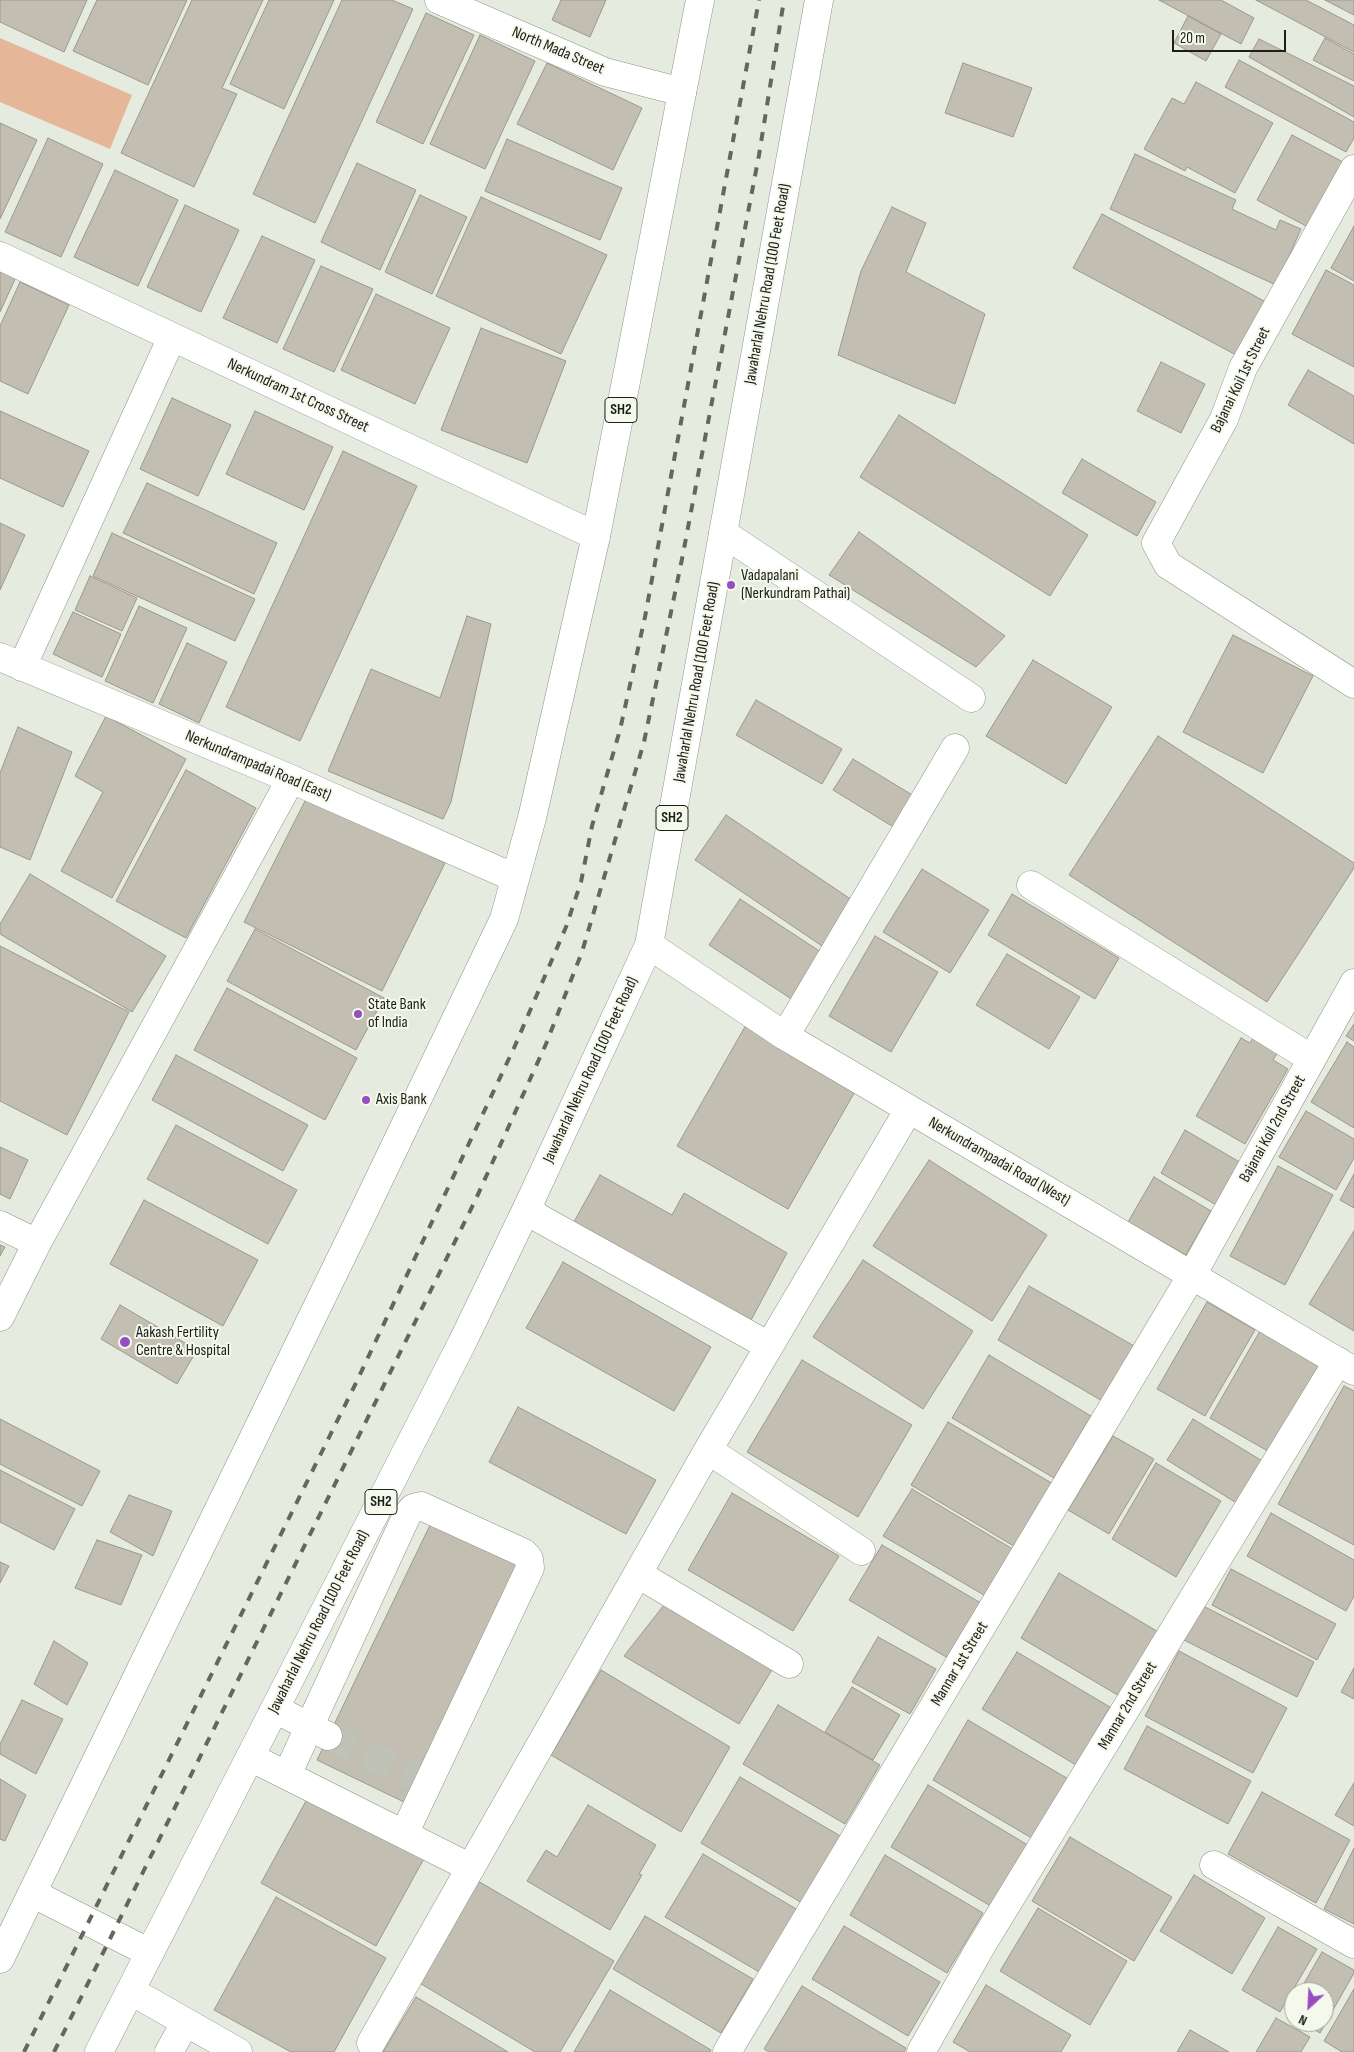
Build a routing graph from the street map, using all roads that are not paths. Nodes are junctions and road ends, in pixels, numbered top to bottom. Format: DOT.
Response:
graph roads {
  1 [pos="439,0"];
  2 [pos="700,0"];
  3 [pos="819,0"];
  4 [pos="682,92"];
  5 [pos="1354,169"];
  6 [pos="0,256"];
  7 [pos="172,338"];
  8 [pos="724,533"];
  9 [pos="596,536"];
  10 [pos="11,662"];
  11 [pos="1354,684"];
  12 [pos="971,698"];
  13 [pos="955,748"];
  14 [pos="291,779"];
  15 [pos="516,878"];
  16 [pos="1031,885"];
  17 [pos="649,945"];
  18 [pos="1354,983"];
  19 [pos="785,1036"];
  20 [pos="1312,1058"];
  21 [pos="909,1109"];
  22 [pos="528,1206"];
  23 [pos="0,1225"];
  24 [pos="37,1243"];
  25 [pos="1192,1275"];
  26 [pos="0,1317"];
  27 [pos="769,1346"];
  28 [pos="1346,1366"];
  29 [pos="708,1450"];
  30 [pos="861,1551"];
  31 [pos="638,1574"];
  32 [pos="789,1664"];
  33 [pos="275,1709"];
  34 [pos="319,1732"];
  35 [pos="250,1757"];
  36 [pos="286,1775"];
  37 [pos="404,1834"];
  38 [pos="1214,1865"];
  39 [pos="471,1868"];
  40 [pos="32,1893"];
  41 [pos="1354,1944"];
  42 [pos="150,1953"];
  43 [pos="0,1958"];
  44 [pos="131,1990"];
  45 [pos="185,2023"];
  46 [pos="371,2043"];
  47 [pos="99,2052"];
  48 [pos="169,2052"];
  49 [pos="238,2052"];
  50 [pos="727,2052"];
  51 [pos="921,2052"];
  1 -- 4 [label="street, North Mada Street"];
  2 -- 4 [label="street, SH2"];
  3 -- 8 [label="street, Jawaharlal Nehru Road (100 Feet Road) / SH2"];
  4 -- 9 [label="street, SH2"];
  5 -- 11 [label="street, Bajanai Koil 1st Street"];
  6 -- 7 [label="street, Nerkundram 1st Cross Street"];
  7 -- 9 [label="street, Nerkundram 1st Cross Street"];
  7 -- 10 [label="street"];
  8 -- 12 [label="street"];
  8 -- 17 [label="street, Jawaharlal Nehru Road (100 Feet Road) / SH2"];
  9 -- 15 [label="street, SH2"];
  10 -- 14 [label="street, Nerkundrampadai Road (East)"];
  13 -- 19 [label="street"];
  14 -- 15 [label="street, Nerkundrampadai Road (East)"];
  14 -- 24 [label="street"];
  15 -- 40 [label="street, SH2"];
  16 -- 20 [label="street"];
  17 -- 19 [label="street, Nerkundrampadai Road (West)"];
  17 -- 22 [label="street, Jawaharlal Nehru Road (100 Feet Road) / SH2"];
  18 -- 20 [label="street, Bajanai Koil 2nd Street"];
  19 -- 21 [label="street, Nerkundrampadai Road (West)"];
  20 -- 25 [label="street, Bajanai Koil 2nd Street"];
  21 -- 25 [label="street, Nerkundrampadai Road (West)"];
  21 -- 27 [label="street"];
  22 -- 27 [label="street"];
  22 -- 33 [label="street, Jawaharlal Nehru Road (100 Feet Road) / SH2"];
  23 -- 24 [label="street"];
  24 -- 26 [label="street"];
  25 -- 28 [label="street, Nerkundrampadai Road (West)"];
  25 -- 50 [label="street, Mannar 1st Street"];
  27 -- 29 [label="street"];
  28 -- 51 [label="street, Mannar 2nd Street"];
  29 -- 30 [label="street"];
  29 -- 31 [label="street"];
  31 -- 32 [label="street"];
  31 -- 39 [label="street"];
  33 -- 34 [label="street"];
  33 -- 35 [label="street, Jawaharlal Nehru Road (100 Feet Road) / SH2"];
  34 -- 36 [label="street"];
  34 -- 37 [label="street"];
  35 -- 36 [label="street"];
  35 -- 42 [label="street, Jawaharlal Nehru Road (100 Feet Road) / SH2"];
  36 -- 37 [label="street"];
  37 -- 39 [label="street"];
  38 -- 41 [label="street"];
  39 -- 46 [label="street"];
  40 -- 42 [label="street"];
  40 -- 43 [label="street, SH2"];
  42 -- 44 [label="street, Jawaharlal Nehru Road (100 Feet Road) / SH2"];
  44 -- 45 [label="street"];
  44 -- 47 [label="street, Jawaharlal Nehru Road (100 Feet Road) / SH2"];
  45 -- 48 [label="street"];
  45 -- 49 [label="street"];
}
